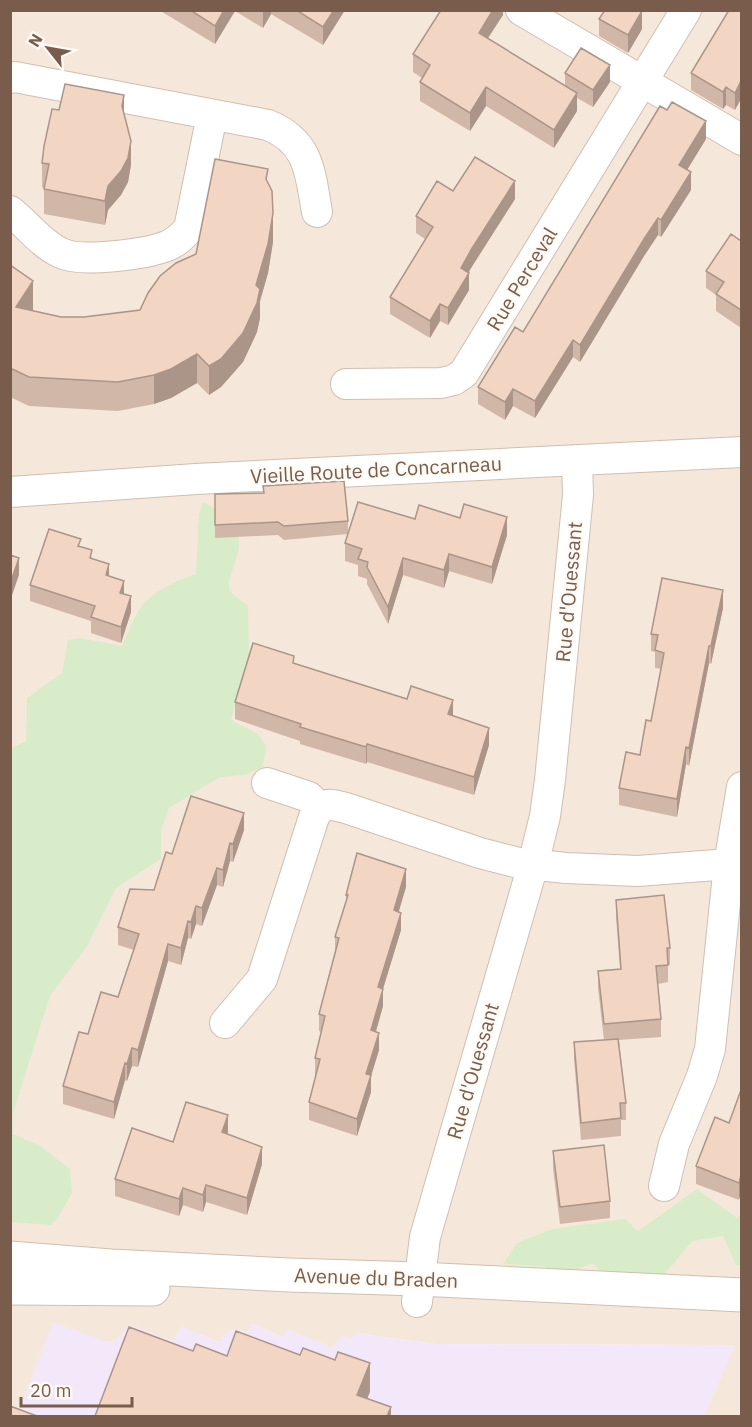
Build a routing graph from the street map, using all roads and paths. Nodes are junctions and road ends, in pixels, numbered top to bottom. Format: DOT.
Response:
graph roads {
  1 [pos="521,10"];
  2 [pos="686,10"];
  3 [pos="10,78"];
  4 [pos="642,81"];
  5 [pos="212,115"];
  6 [pos="741,140"];
  7 [pos="10,211"];
  8 [pos="317,212"];
  9 [pos="346,384"];
  10 [pos="741,452"];
  11 [pos="577,460"];
  12 [pos="10,492"];
  13 [pos="267,783"];
  14 [pos="741,787"];
  15 [pos="319,808"];
  16 [pos="735,859"];
  17 [pos="533,865"];
  18 [pos="225,1023"];
  19 [pos="664,1186"];
  20 [pos="10,1258"];
  21 [pos="10,1288"];
  22 [pos="418,1290"];
  23 [pos="741,1295"];
  24 [pos="741,1315"];
  1 -- 4 [label="street"];
  2 -- 4 [label="street, Rue Perceval"];
  3 -- 5 [label="street"];
  4 -- 6 [label="street"];
  4 -- 9 [label="street, Rue Perceval"];
  5 -- 7 [label="street"];
  5 -- 8 [label="street"];
  10 -- 11 [label="street, Vieille Route de Concarneau"];
  11 -- 12 [label="street, Vieille Route de Concarneau"];
  11 -- 17 [label="street, Rue d'Ouessant"];
  13 -- 15 [label="street"];
  14 -- 16 [label="street"];
  15 -- 17 [label="street"];
  15 -- 18 [label="street"];
  16 -- 17 [label="street"];
  16 -- 19 [label="street"];
  17 -- 22 [label="street, Rue d'Ouessant"];
  20 -- 22 [label="street, Avenue du Braden"];
  21 -- 22 [label="street, Avenue du Braden"];
  22 -- 23 [label="street, Avenue du Braden"];
  22 -- 24 [label="street, Avenue du Braden"];
}
